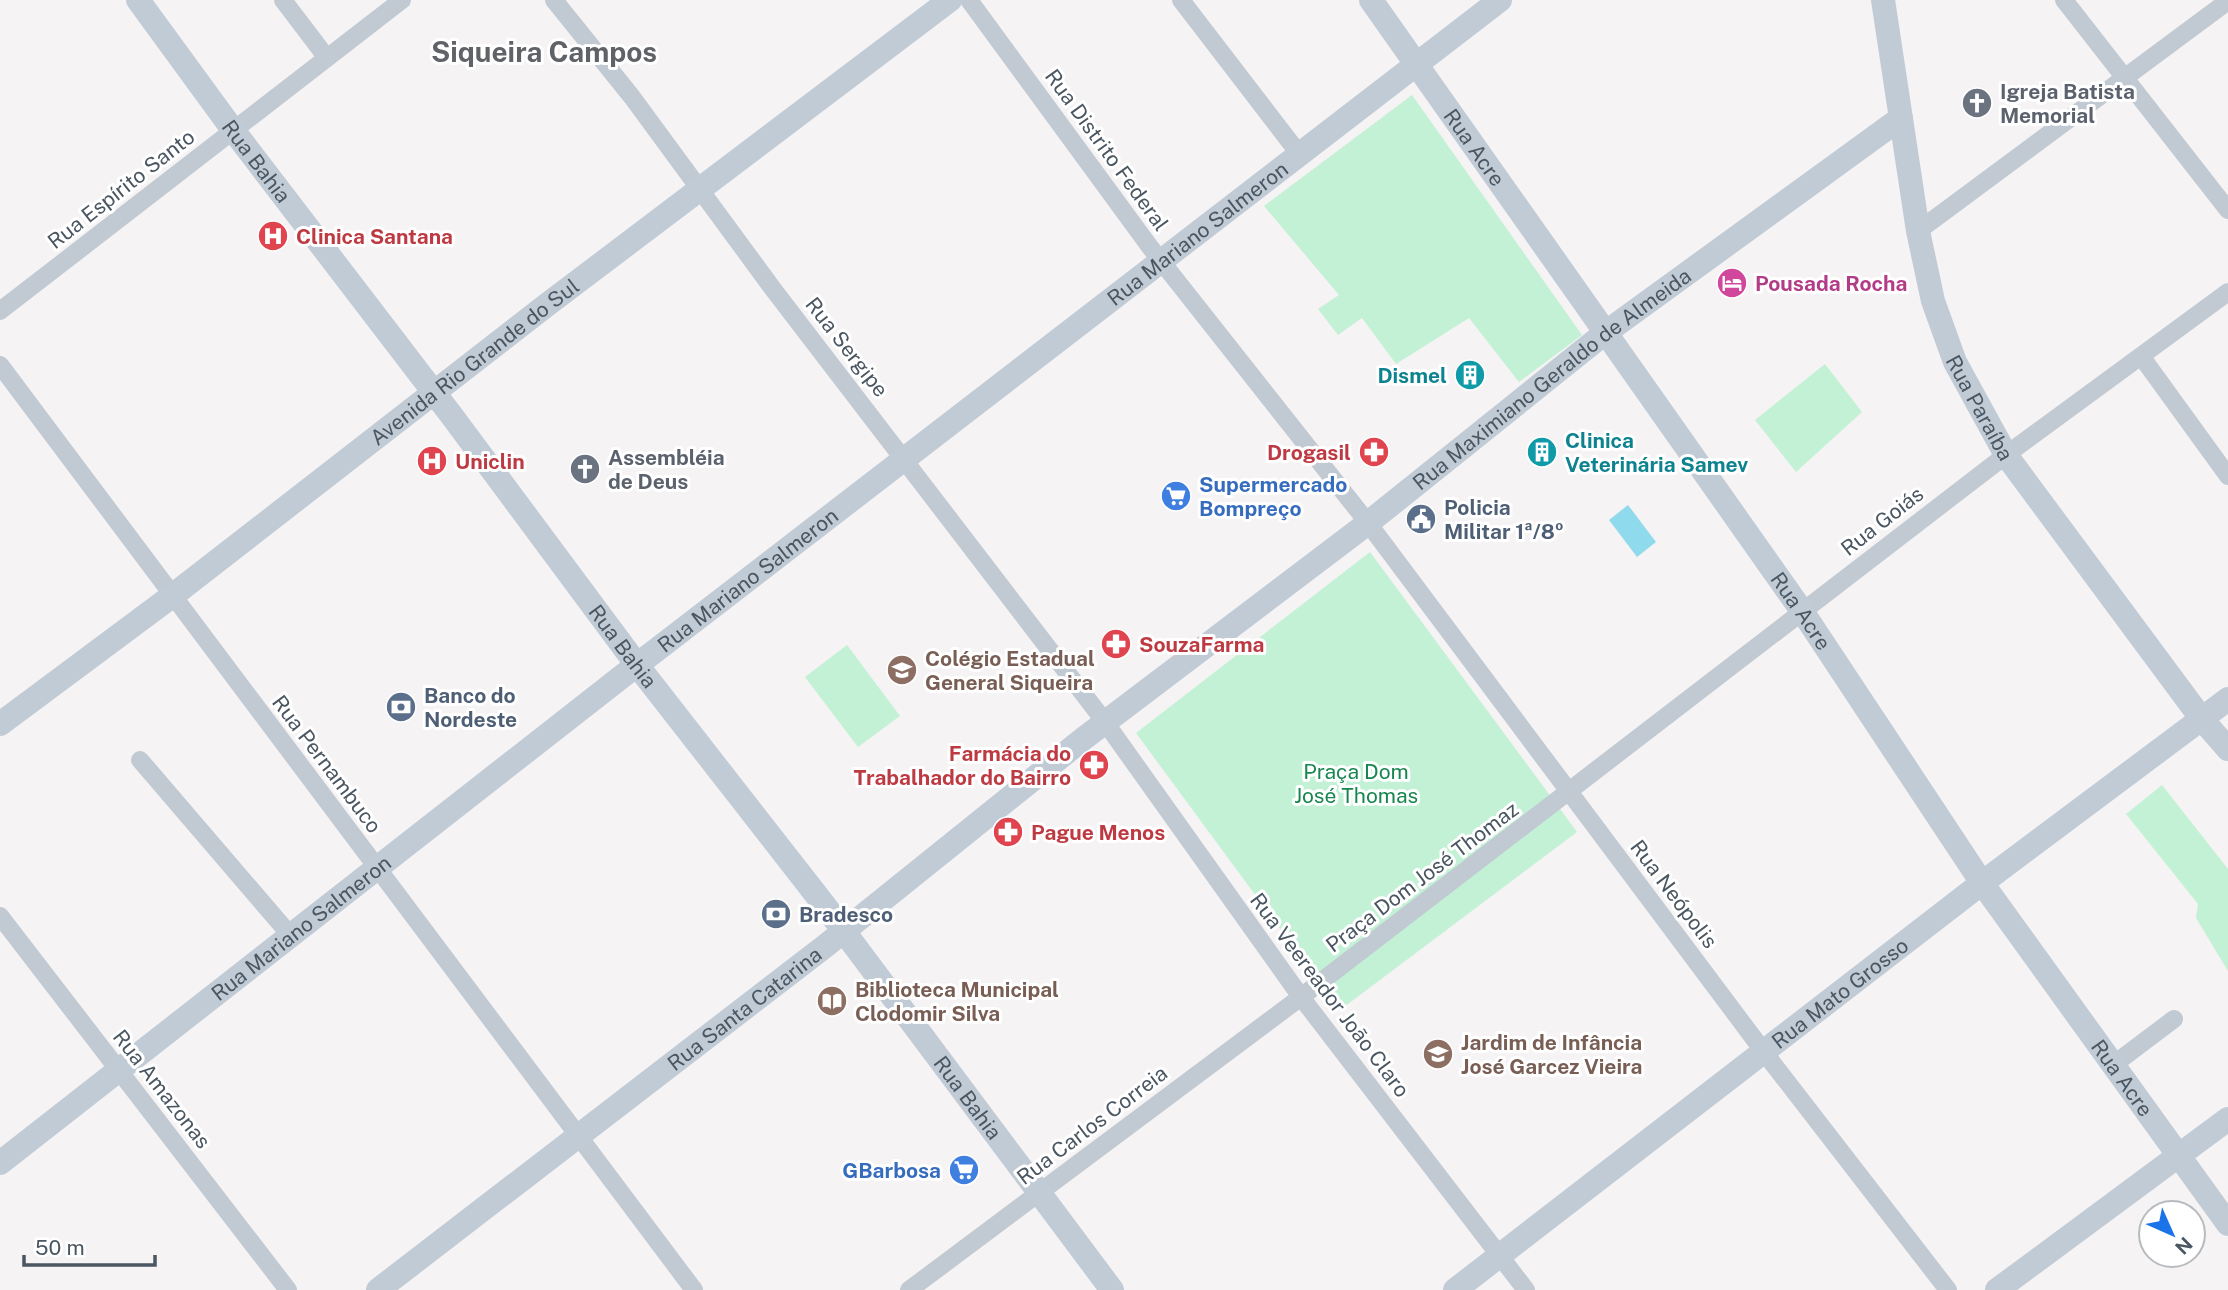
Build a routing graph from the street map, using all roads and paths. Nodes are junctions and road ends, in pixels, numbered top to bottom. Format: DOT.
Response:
graph roads {
  1 [pos="138,0"];
  2 [pos="283,0"];
  3 [pos="402,0"];
  4 [pos="554,0"];
  5 [pos="950,0"];
  6 [pos="969,0"];
  7 [pos="1181,0"];
  8 [pos="1371,0"];
  9 [pos="1500,0"];
  10 [pos="1882,0"];
  11 [pos="2064,0"];
  12 [pos="2228,1"];
  13 [pos="327,58"];
  14 [pos="1417,64"];
  15 [pos="2124,80"];
  16 [pos="1901,118"];
  17 [pos="233,130"];
  18 [pos="1300,155"];
  19 [pos="700,189"];
  20 [pos="2228,210"];
  21 [pos="1918,231"];
  22 [pos="1161,261"];
  23 [pos="2228,292"];
  24 [pos="0,311"];
  25 [pos="1605,333"];
  26 [pos="2141,356"];
  27 [pos="0,365"];
  28 [pos="434,392"];
  29 [pos="2006,455"];
  30 [pos="905,458"];
  31 [pos="2228,477"];
  32 [pos="1368,523"];
  33 [pos="172,596"];
  34 [pos="1802,611"];
  35 [pos="637,666"];
  36 [pos="2228,699"];
  37 [pos="2202,718"];
  38 [pos="1105,722"];
  39 [pos="0,724"];
  40 [pos="2228,750"];
  41 [pos="140,761"];
  42 [pos="1570,792"];
  43 [pos="378,868"];
  44 [pos="1982,883"];
  45 [pos="0,915"];
  46 [pos="844,931"];
  47 [pos="291,936"];
  48 [pos="1301,997"];
  49 [pos="2174,1018"];
  50 [pos="1764,1052"];
  51 [pos="2113,1065"];
  52 [pos="120,1071"];
  53 [pos="2228,1119"];
  54 [pos="580,1137"];
  55 [pos="2178,1156"];
  56 [pos="0,1163"];
  57 [pos="1038,1194"];
  58 [pos="2228,1224"];
  59 [pos="1498,1256"];
  60 [pos="288,1290"];
  61 [pos="378,1290"];
  62 [pos="694,1290"];
  63 [pos="909,1290"];
  64 [pos="1112,1290"];
  65 [pos="1455,1290"];
  66 [pos="1526,1290"];
  67 [pos="1948,1290"];
  68 [pos="1997,1290"];
  1 -- 17 [label="main road, Rua Bahia"];
  2 -- 13 [label="street"];
  3 -- 13 [label="street, Rua Espírito Santo"];
  4 -- 19 [label="street, Rua Sergipe"];
  5 -- 19 [label="main road, Avenida Rio Grande do Sul"];
  6 -- 22 [label="street, Rua Distrito Federal"];
  7 -- 18 [label="street"];
  8 -- 14 [label="main road, Rua Acre"];
  9 -- 14 [label="main road, Rua Mariano Salmeron"];
  10 -- 16 [label="main road, Rua Paraíba"];
  11 -- 15 [label="street"];
  12 -- 15 [label="street"];
  13 -- 17 [label="street, Rua Espírito Santo"];
  14 -- 18 [label="main road, Rua Mariano Salmeron"];
  14 -- 25 [label="main road, Rua Acre"];
  15 -- 20 [label="street"];
  15 -- 21 [label="street"];
  16 -- 21 [label="main road, Rua Paraíba"];
  16 -- 25 [label="main road, Rua Maximiano Geraldo de Almeida"];
  17 -- 24 [label="street, Rua Espírito Santo"];
  17 -- 28 [label="main road, Rua Bahia"];
  18 -- 22 [label="main road, Rua Mariano Salmeron"];
  19 -- 28 [label="main road, Avenida Rio Grande do Sul"];
  19 -- 30 [label="street, Rua Sergipe"];
  21 -- 29 [label="main road, Rua Paraíba"];
  22 -- 30 [label="main road, Rua Mariano Salmeron"];
  22 -- 32 [label="street, Rua Distrito Federal"];
  23 -- 26 [label="street, Rua Goiás"];
  25 -- 32 [label="main road, Rua Maximiano Geraldo de Almeida"];
  25 -- 34 [label="main road, Rua Acre"];
  26 -- 29 [label="street, Rua Goiás"];
  26 -- 31 [label="street"];
  27 -- 33 [label="street, Rua Pernambuco"];
  28 -- 33 [label="main road, Avenida Rio Grande do Sul"];
  28 -- 35 [label="main road, Rua Bahia"];
  29 -- 34 [label="street, Rua Goiás"];
  29 -- 37 [label="main road, Rua Paraíba"];
  30 -- 35 [label="main road, Rua Mariano Salmeron"];
  30 -- 38 [label="street, Rua Sergipe"];
  32 -- 38 [label="main road, Rua Maximiano Geraldo de Almeida"];
  32 -- 42 [label="street, Rua Neópolis"];
  33 -- 39 [label="main road, Avenida Rio Grande do Sul"];
  33 -- 43 [label="street, Rua Pernambuco"];
  34 -- 42 [label="street, Rua Goiás"];
  34 -- 44 [label="main road, Rua Acre"];
  35 -- 43 [label="main road, Rua Mariano Salmeron"];
  35 -- 46 [label="main road, Rua Bahia"];
  36 -- 37 [label="main road, Rua Mato Grosso"];
  37 -- 40 [label="main road, Rua Paraíba"];
  37 -- 44 [label="main road, Rua Mato Grosso"];
  38 -- 46 [label="main road, Rua Santa Catarina"];
  38 -- 48 [label="street, Rua Veereador João Claro"];
  41 -- 47 [label="street"];
  42 -- 48 [label="street, Praça Dom José Thomaz"];
  42 -- 50 [label="street, Rua Neópolis"];
  43 -- 47 [label="main road, Rua Mariano Salmeron"];
  43 -- 54 [label="street, Rua Pernambuco"];
  44 -- 50 [label="main road, Rua Mato Grosso"];
  44 -- 51 [label="main road, Rua Acre"];
  45 -- 52 [label="street, Rua Amazonas"];
  46 -- 54 [label="main road, Rua Santa Catarina"];
  46 -- 57 [label="main road, Rua Bahia"];
  47 -- 52 [label="main road, Rua Mariano Salmeron"];
  48 -- 57 [label="street, Rua Carlos Correia"];
  48 -- 59 [label="street, Rua Veereador João Claro"];
  49 -- 51 [label="street"];
  50 -- 59 [label="main road, Rua Mato Grosso"];
  50 -- 67 [label="street, Rua Neópolis"];
  51 -- 55 [label="main road, Rua Acre"];
  52 -- 56 [label="main road, Rua Mariano Salmeron"];
  52 -- 60 [label="street, Rua Amazonas"];
  53 -- 55 [label="main road"];
  54 -- 61 [label="main road, Rua Santa Catarina"];
  54 -- 62 [label="street, Rua Pernambuco"];
  55 -- 58 [label="main road, Rua Acre"];
  55 -- 68 [label="main road"];
  57 -- 63 [label="street, Rua Carlos Correia"];
  57 -- 64 [label="main road, Rua Bahia"];
  59 -- 65 [label="main road, Rua Mato Grosso"];
  59 -- 66 [label="street, Rua Veereador João Claro"];
}
